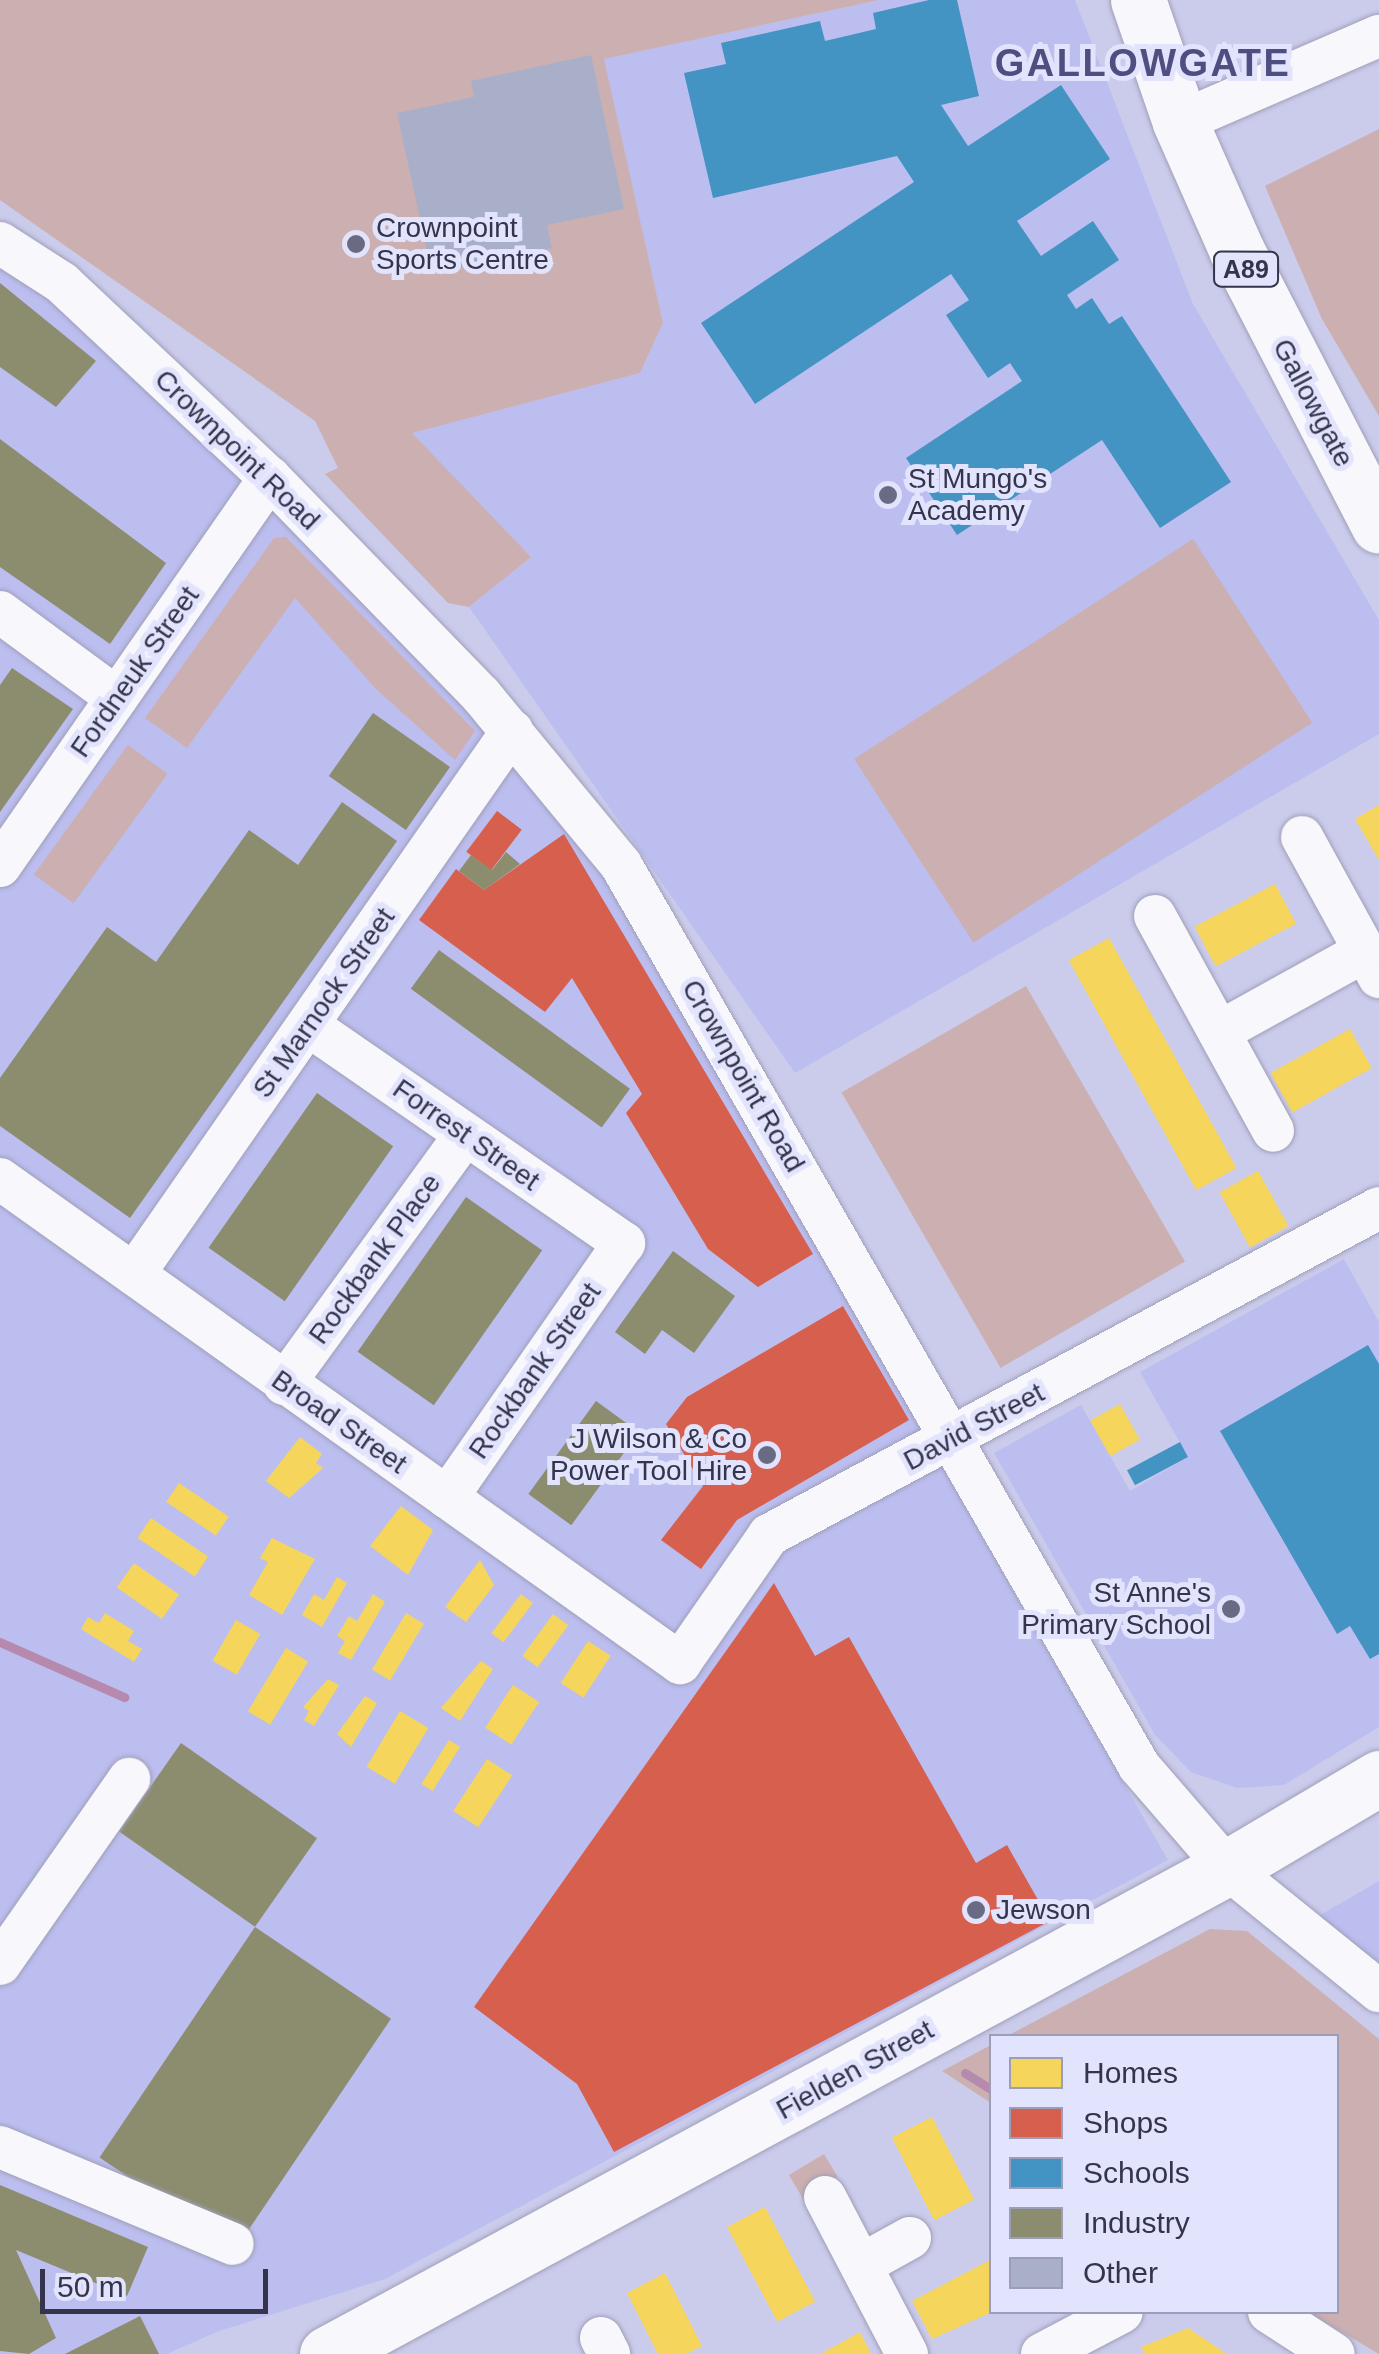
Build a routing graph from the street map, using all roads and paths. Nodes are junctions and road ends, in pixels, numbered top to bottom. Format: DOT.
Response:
graph roads {
  1 [pos="1138,0"];
  2 [pos="1379,36"];
  3 [pos="1180,122"];
  4 [pos="0,243"];
  5 [pos="270,478"];
  6 [pos="1379,526"];
  7 [pos="0,612"];
  8 [pos="117,698"];
  9 [pos="512,731"];
  10 [pos="1302,837"];
  11 [pos="0,866"];
  12 [pos="1155,916"];
  13 [pos="1372,964"];
  14 [pos="309,1026"];
  15 [pos="1219,1032"];
  16 [pos="1273,1131"];
  17 [pos="465,1134"];
  18 [pos="0,1179"];
  19 [pos="1379,1208"];
  20 [pos="624,1244"];
  21 [pos="134,1274"];
  22 [pos="284,1384"];
  23 [pos="948,1440"];
  24 [pos="446,1498"];
  25 [pos="680,1663"];
  26 [pos="1379,1778"];
  27 [pos="128,1779"];
  28 [pos="1227,1868"];
  29 [pos="0,1964"];
  30 [pos="1379,1991"];
  31 [pos="0,2147"];
  32 [pos="825,2198"];
  33 [pos="910,2238"];
  34 [pos="233,2244"];
  35 [pos="860,2265"];
  36 [pos="1118,2314"];
  37 [pos="327,2354"];
  38 [pos="907,2354"];
  39 [pos="1042,2354"];
  1 -- 3 [label="main road, Gallowgate / A89"];
  2 -- 3 [label="street"];
  3 -- 6 [label="main road, Gallowgate / A89"];
  4 -- 5 [label="street, Crownpoint Road"];
  5 -- 8 [label="street, Fordneuk Street"];
  5 -- 9 [label="street, Crownpoint Road"];
  7 -- 8 [label="street"];
  8 -- 11 [label="street, Fordneuk Street"];
  9 -- 14 [label="street, St Marnock Street"];
  9 -- 23 [label="street, Crownpoint Road"];
  10 -- 13 [label="street"];
  12 -- 15 [label="street"];
  13 -- 15 [label="street"];
  14 -- 17 [label="street, Forrest Street"];
  14 -- 21 [label="street, St Marnock Street"];
  15 -- 16 [label="street"];
  17 -- 20 [label="street, Forrest Street"];
  17 -- 22 [label="street, Rockbank Place"];
  18 -- 21 [label="street, Broad Street"];
  19 -- 23 [label="street, David Street"];
  20 -- 24 [label="street, Rockbank Street"];
  21 -- 22 [label="street, Broad Street"];
  22 -- 24 [label="street, Broad Street"];
  23 -- 25 [label="street, David Street"];
  23 -- 28 [label="street, Crownpoint Road"];
  24 -- 25 [label="street, Broad Street"];
  26 -- 28 [label="main road, Fielden Street"];
  27 -- 29 [label="street"];
  28 -- 30 [label="street, Crownpoint Road"];
  28 -- 37 [label="main road, Fielden Street"];
  31 -- 34 [label="street"];
  32 -- 35 [label="street"];
  33 -- 35 [label="street"];
  35 -- 38 [label="street"];
  36 -- 39 [label="street"];
}
